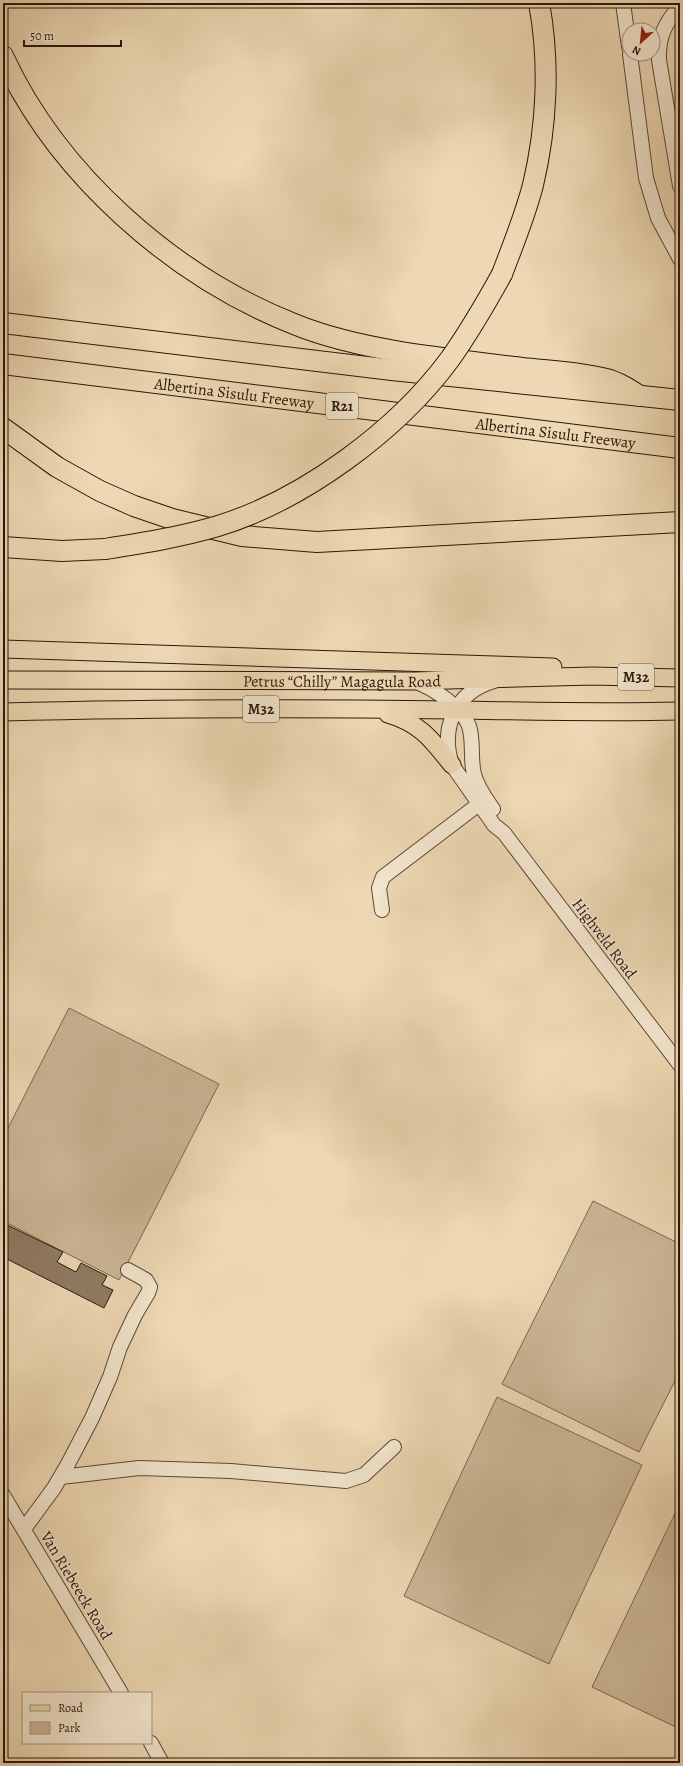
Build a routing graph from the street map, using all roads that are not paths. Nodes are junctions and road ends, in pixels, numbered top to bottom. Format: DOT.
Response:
graph roads {
  1 [pos="539,3"];
  2 [pos="623,3"];
  3 [pos="680,6"];
  4 [pos="626,22"];
  5 [pos="3,56"];
  6 [pos="631,62"];
  7 [pos="680,186"];
  8 [pos="680,259"];
  9 [pos="3,323"];
  10 [pos="3,364"];
  11 [pos="640,396"];
  12 [pos="680,400"];
  13 [pos="3,428"];
  14 [pos="680,448"];
  15 [pos="680,522"];
  16 [pos="3,547"];
  17 [pos="3,649"];
  18 [pos="592,676"];
  19 [pos="504,678"];
  20 [pos="680,678"];
  21 [pos="3,680"];
  22 [pos="414,681"];
  23 [pos="373,710"];
  24 [pos="456,710"];
  25 [pos="680,711"];
  26 [pos="3,712"];
  27 [pos="452,765"];
  28 [pos="478,804"];
  29 [pos="504,833"];
  30 [pos="382,910"];
  31 [pos="680,1065"];
  32 [pos="128,1270"];
  33 [pos="394,1447"];
  34 [pos="61,1477"];
  35 [pos="3,1495"];
  36 [pos="24,1529"];
  37 [pos="120,1692"];
  38 [pos="152,1744"];
  39 [pos="162,1763"];
  1 -- 16 [label="highway, bridge"];
  2 -- 4 [label="street"];
  3 -- 7 [label="street"];
  5 -- 11 [label="highway"];
  6 -- 8 [label="street"];
  9 -- 11 [label="highway"];
  10 -- 14 [label="highway, Albertina Sisulu Freeway / R21"];
  11 -- 12 [label="highway"];
  13 -- 15 [label="highway"];
  17 -- 18 [label="main road"];
  18 -- 19 [label="main road, Petrus “Chilly” Magagula Road / M32"];
  18 -- 20 [label="main road, Petrus “Chilly” Magagula Road / M32"];
  19 -- 22 [label="main road, Petrus “Chilly” Magagula Road / M32"];
  19 -- 24 [label="street, Highveld Road"];
  21 -- 22 [label="main road, Petrus “Chilly” Magagula Road / M32"];
  22 -- 24 [label="street, Highveld Road"];
  23 -- 24 [label="main road, Petrus “Chilly” Magagula Road / M32"];
  23 -- 26 [label="main road, Petrus “Chilly” Magagula Road / M32"];
  23 -- 27 [label="main road"];
  24 -- 25 [label="main road, Petrus “Chilly” Magagula Road / M32"];
  24 -- 27 [label="street, Highveld Road"];
  24 -- 29 [label="street, Highveld Road"];
  27 -- 28 [label="street, Highveld Road"];
  28 -- 29 [label="street, Highveld Road"];
  28 -- 30 [label="street"];
  29 -- 31 [label="street, Highveld Road"];
  32 -- 34 [label="street"];
  33 -- 34 [label="street"];
  34 -- 36 [label="street"];
  35 -- 36 [label="street, Van Riebeeck Road"];
  36 -- 37 [label="street, Van Riebeeck Road"];
  38 -- 39 [label="street"];
}
